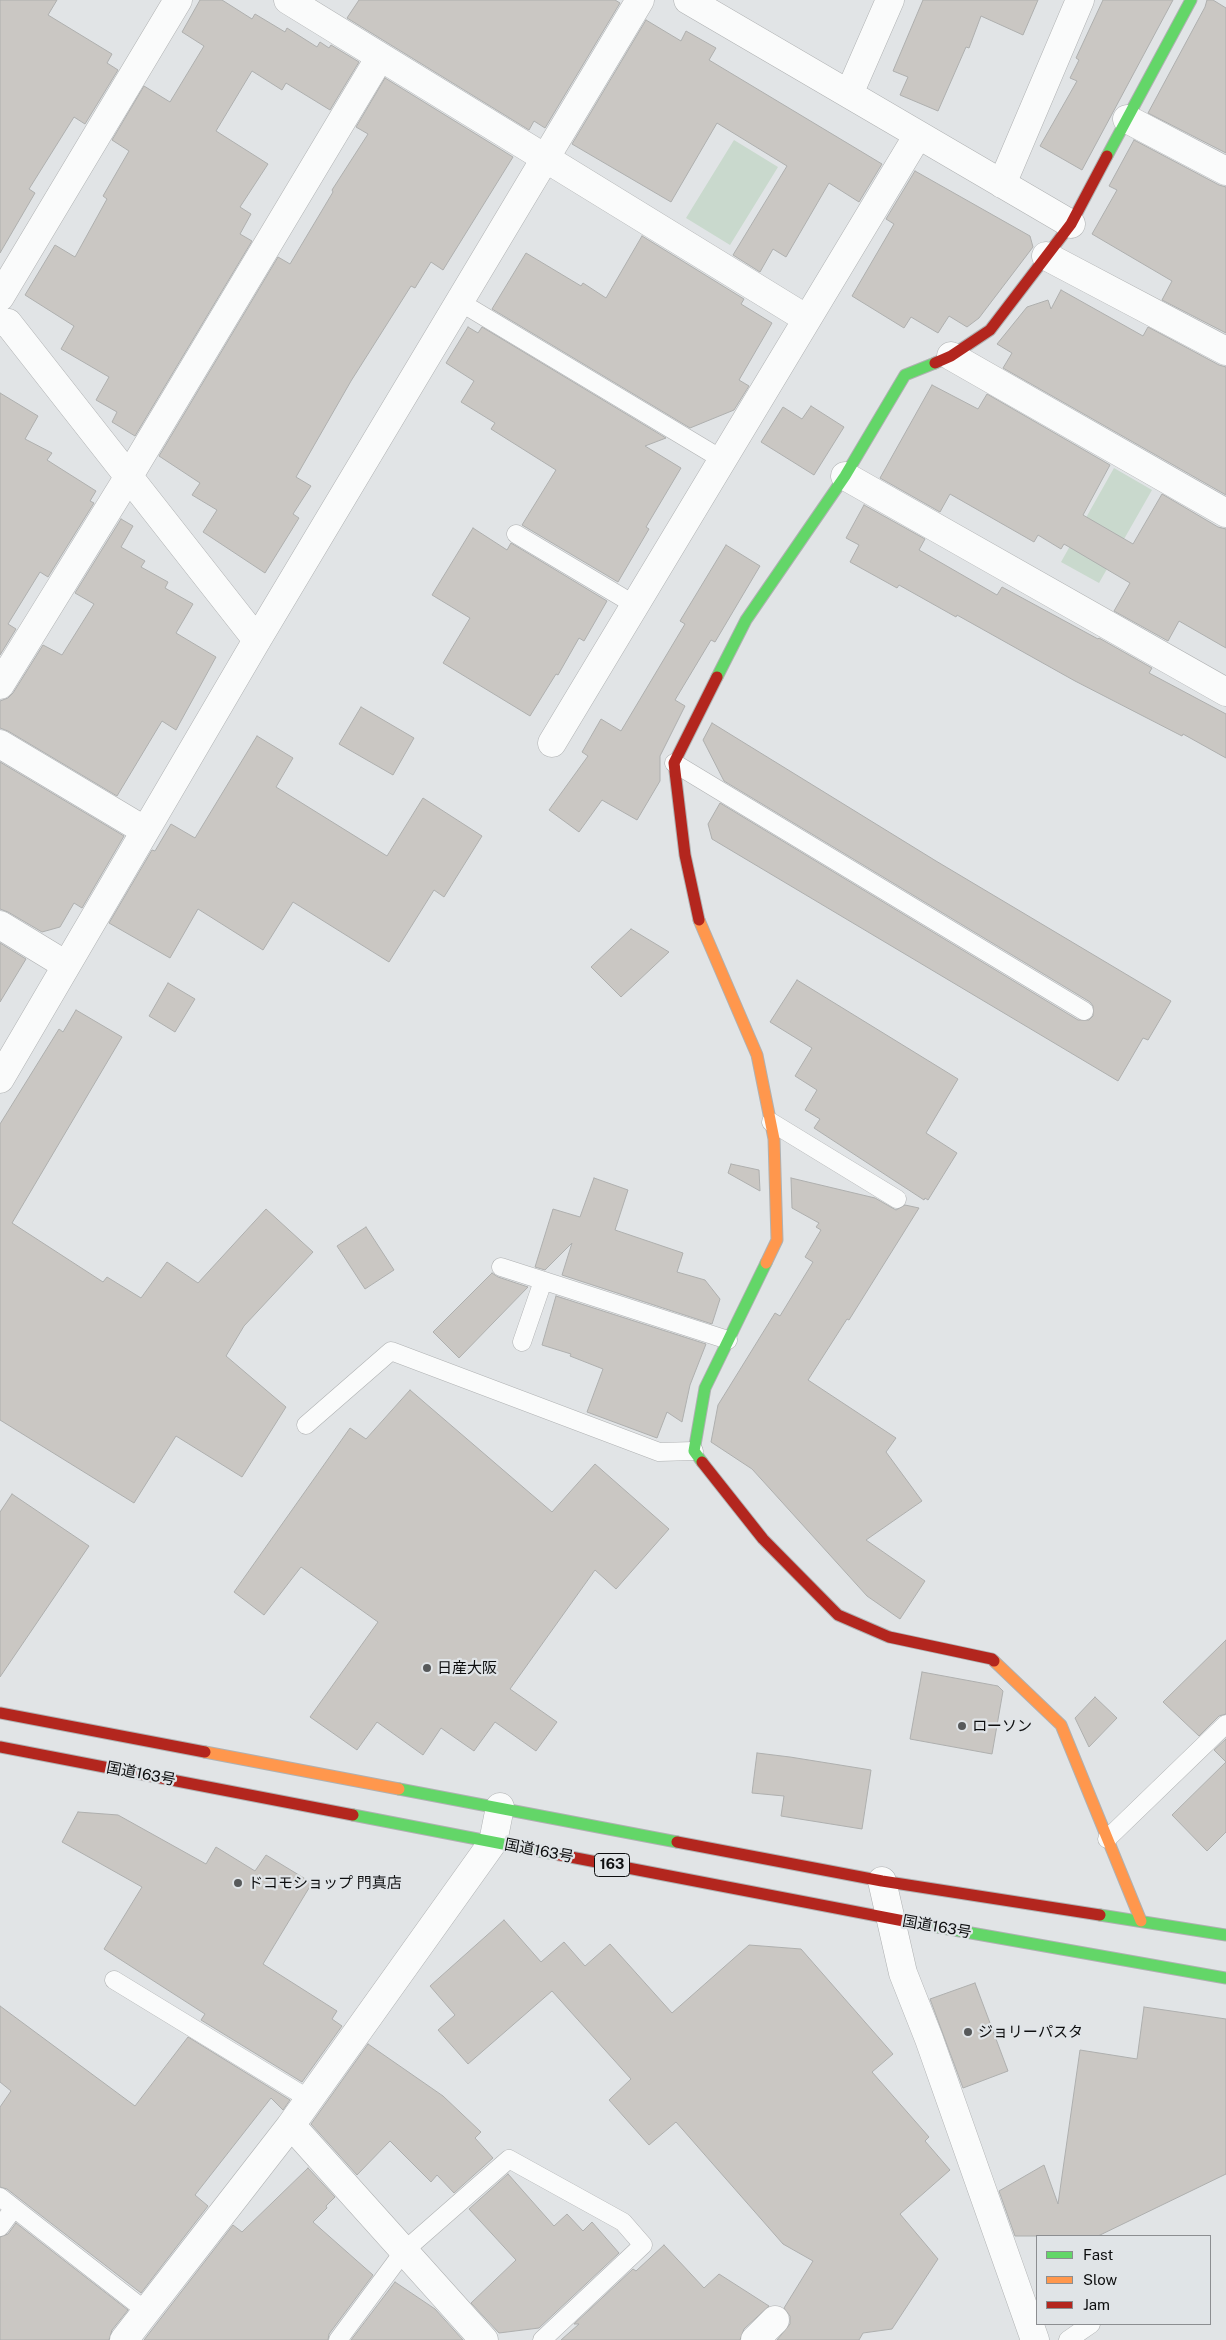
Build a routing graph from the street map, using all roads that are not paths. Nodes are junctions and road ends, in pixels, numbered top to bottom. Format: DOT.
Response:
graph roads {
  1 [pos="178,0"];
  2 [pos="288,0"];
  3 [pos="640,0"];
  4 [pos="688,0"];
  5 [pos="890,0"];
  6 [pos="1080,0"];
  7 [pos="1191,0"];
  8 [pos="380,57"];
  9 [pos="849,94"];
  10 [pos="1127,119"];
  11 [pos="918,135"];
  12 [pos="546,158"];
  13 [pos="1226,171"];
  14 [pos="1002,184"];
  15 [pos="1071,224"];
  16 [pos="1046,256"];
  17 [pos="0,297"];
  18 [pos="460,302"];
  19 [pos="807,319"];
  20 [pos="0,322"];
  21 [pos="1226,352"];
  22 [pos="951,356"];
  23 [pos="723,460"];
  24 [pos="129,476"];
  25 [pos="845,476"];
  26 [pos="1226,513"];
  27 [pos="516,534"];
  28 [pos="635,605"];
  29 [pos="257,640"];
  30 [pos="0,685"];
  31 [pos="1226,692"];
  32 [pos="552,743"];
  33 [pos="0,744"];
  34 [pos="674,763"];
  35 [pos="144,830"];
  36 [pos="0,925"];
  37 [pos="66,965"];
  38 [pos="1084,1011"];
  39 [pos="0,1079"];
  40 [pos="771,1122"];
  41 [pos="897,1199"];
  42 [pos="500,1267"];
  43 [pos="543,1281"];
  44 [pos="728,1340"];
  45 [pos="522,1342"];
  46 [pos="306,1425"];
  47 [pos="694,1451"];
  48 [pos="0,1713"];
  49 [pos="1226,1724"];
  50 [pos="0,1747"];
  51 [pos="500,1807"];
  52 [pos="1108,1839"];
  53 [pos="493,1842"];
  54 [pos="882,1881"];
  55 [pos="891,1919"];
  56 [pos="1141,1920"];
  57 [pos="1226,1935"];
  58 [pos="1226,1978"];
  59 [pos="114,1980"];
  60 [pos="309,2099"];
  61 [pos="291,2125"];
  62 [pos="0,2197"];
  63 [pos="14,2208"];
  64 [pos="0,2227"];
  65 [pos="404,2251"];
  66 [pos="146,2311"];
  67 [pos="775,2320"];
  68 [pos="1090,2325"];
  69 [pos="124,2340"];
  70 [pos="338,2340"];
  71 [pos="484,2340"];
  72 [pos="542,2340"];
  73 [pos="755,2340"];
  74 [pos="1035,2340"];
  75 [pos="1068,2340"];
  1 -- 17 [label="street"];
  2 -- 8 [label="street"];
  3 -- 12 [label="street"];
  4 -- 9 [label="street"];
  5 -- 9 [label="street"];
  6 -- 14 [label="street"];
  7 -- 10 [label="main road"];
  8 -- 12 [label="street"];
  8 -- 24 [label="street"];
  9 -- 11 [label="street"];
  10 -- 13 [label="street"];
  10 -- 15 [label="main road"];
  11 -- 14 [label="street"];
  11 -- 19 [label="street"];
  12 -- 18 [label="street"];
  12 -- 19 [label="street"];
  14 -- 15 [label="street"];
  15 -- 16 [label="main road"];
  16 -- 21 [label="street"];
  16 -- 22 [label="main road"];
  18 -- 23 [label="lane"];
  18 -- 29 [label="street"];
  19 -- 23 [label="street"];
  20 -- 24 [label="street"];
  22 -- 25 [label="main road"];
  22 -- 26 [label="street"];
  23 -- 28 [label="street"];
  24 -- 29 [label="street"];
  24 -- 30 [label="street"];
  25 -- 31 [label="street"];
  25 -- 34 [label="main road"];
  27 -- 28 [label="lane"];
  28 -- 32 [label="street"];
  29 -- 35 [label="street"];
  33 -- 35 [label="street"];
  34 -- 38 [label="lane"];
  34 -- 40 [label="main road"];
  35 -- 37 [label="street"];
  36 -- 37 [label="street"];
  37 -- 39 [label="street"];
  40 -- 41 [label="lane"];
  40 -- 44 [label="main road"];
  42 -- 43 [label="lane"];
  43 -- 44 [label="lane"];
  43 -- 45 [label="lane"];
  44 -- 47 [label="main road"];
  46 -- 47 [label="lane"];
  47 -- 52 [label="main road"];
  48 -- 51 [label="main road, 163"];
  49 -- 52 [label="lane"];
  50 -- 53 [label="main road, 国道163号 / 163"];
  51 -- 53 [label="street"];
  51 -- 54 [label="main road, 163"];
  52 -- 56 [label="main road"];
  53 -- 55 [label="main road, 国道163号 / 163"];
  53 -- 60 [label="street"];
  54 -- 55 [label="street"];
  54 -- 56 [label="main road, 163"];
  55 -- 58 [label="main road, 国道163号 / 163"];
  55 -- 74 [label="street"];
  56 -- 57 [label="main road, 163"];
  59 -- 60 [label="lane"];
  60 -- 61 [label="street"];
  61 -- 65 [label="street"];
  61 -- 66 [label="street"];
  62 -- 63 [label="lane"];
  63 -- 64 [label="lane"];
  63 -- 66 [label="lane"];
  65 -- 70 [label="lane"];
  65 -- 71 [label="street"];
  65 -- 72 [label="lane"];
  66 -- 69 [label="street"];
  67 -- 73 [label="street"];
  68 -- 75 [label="lane"];
}
